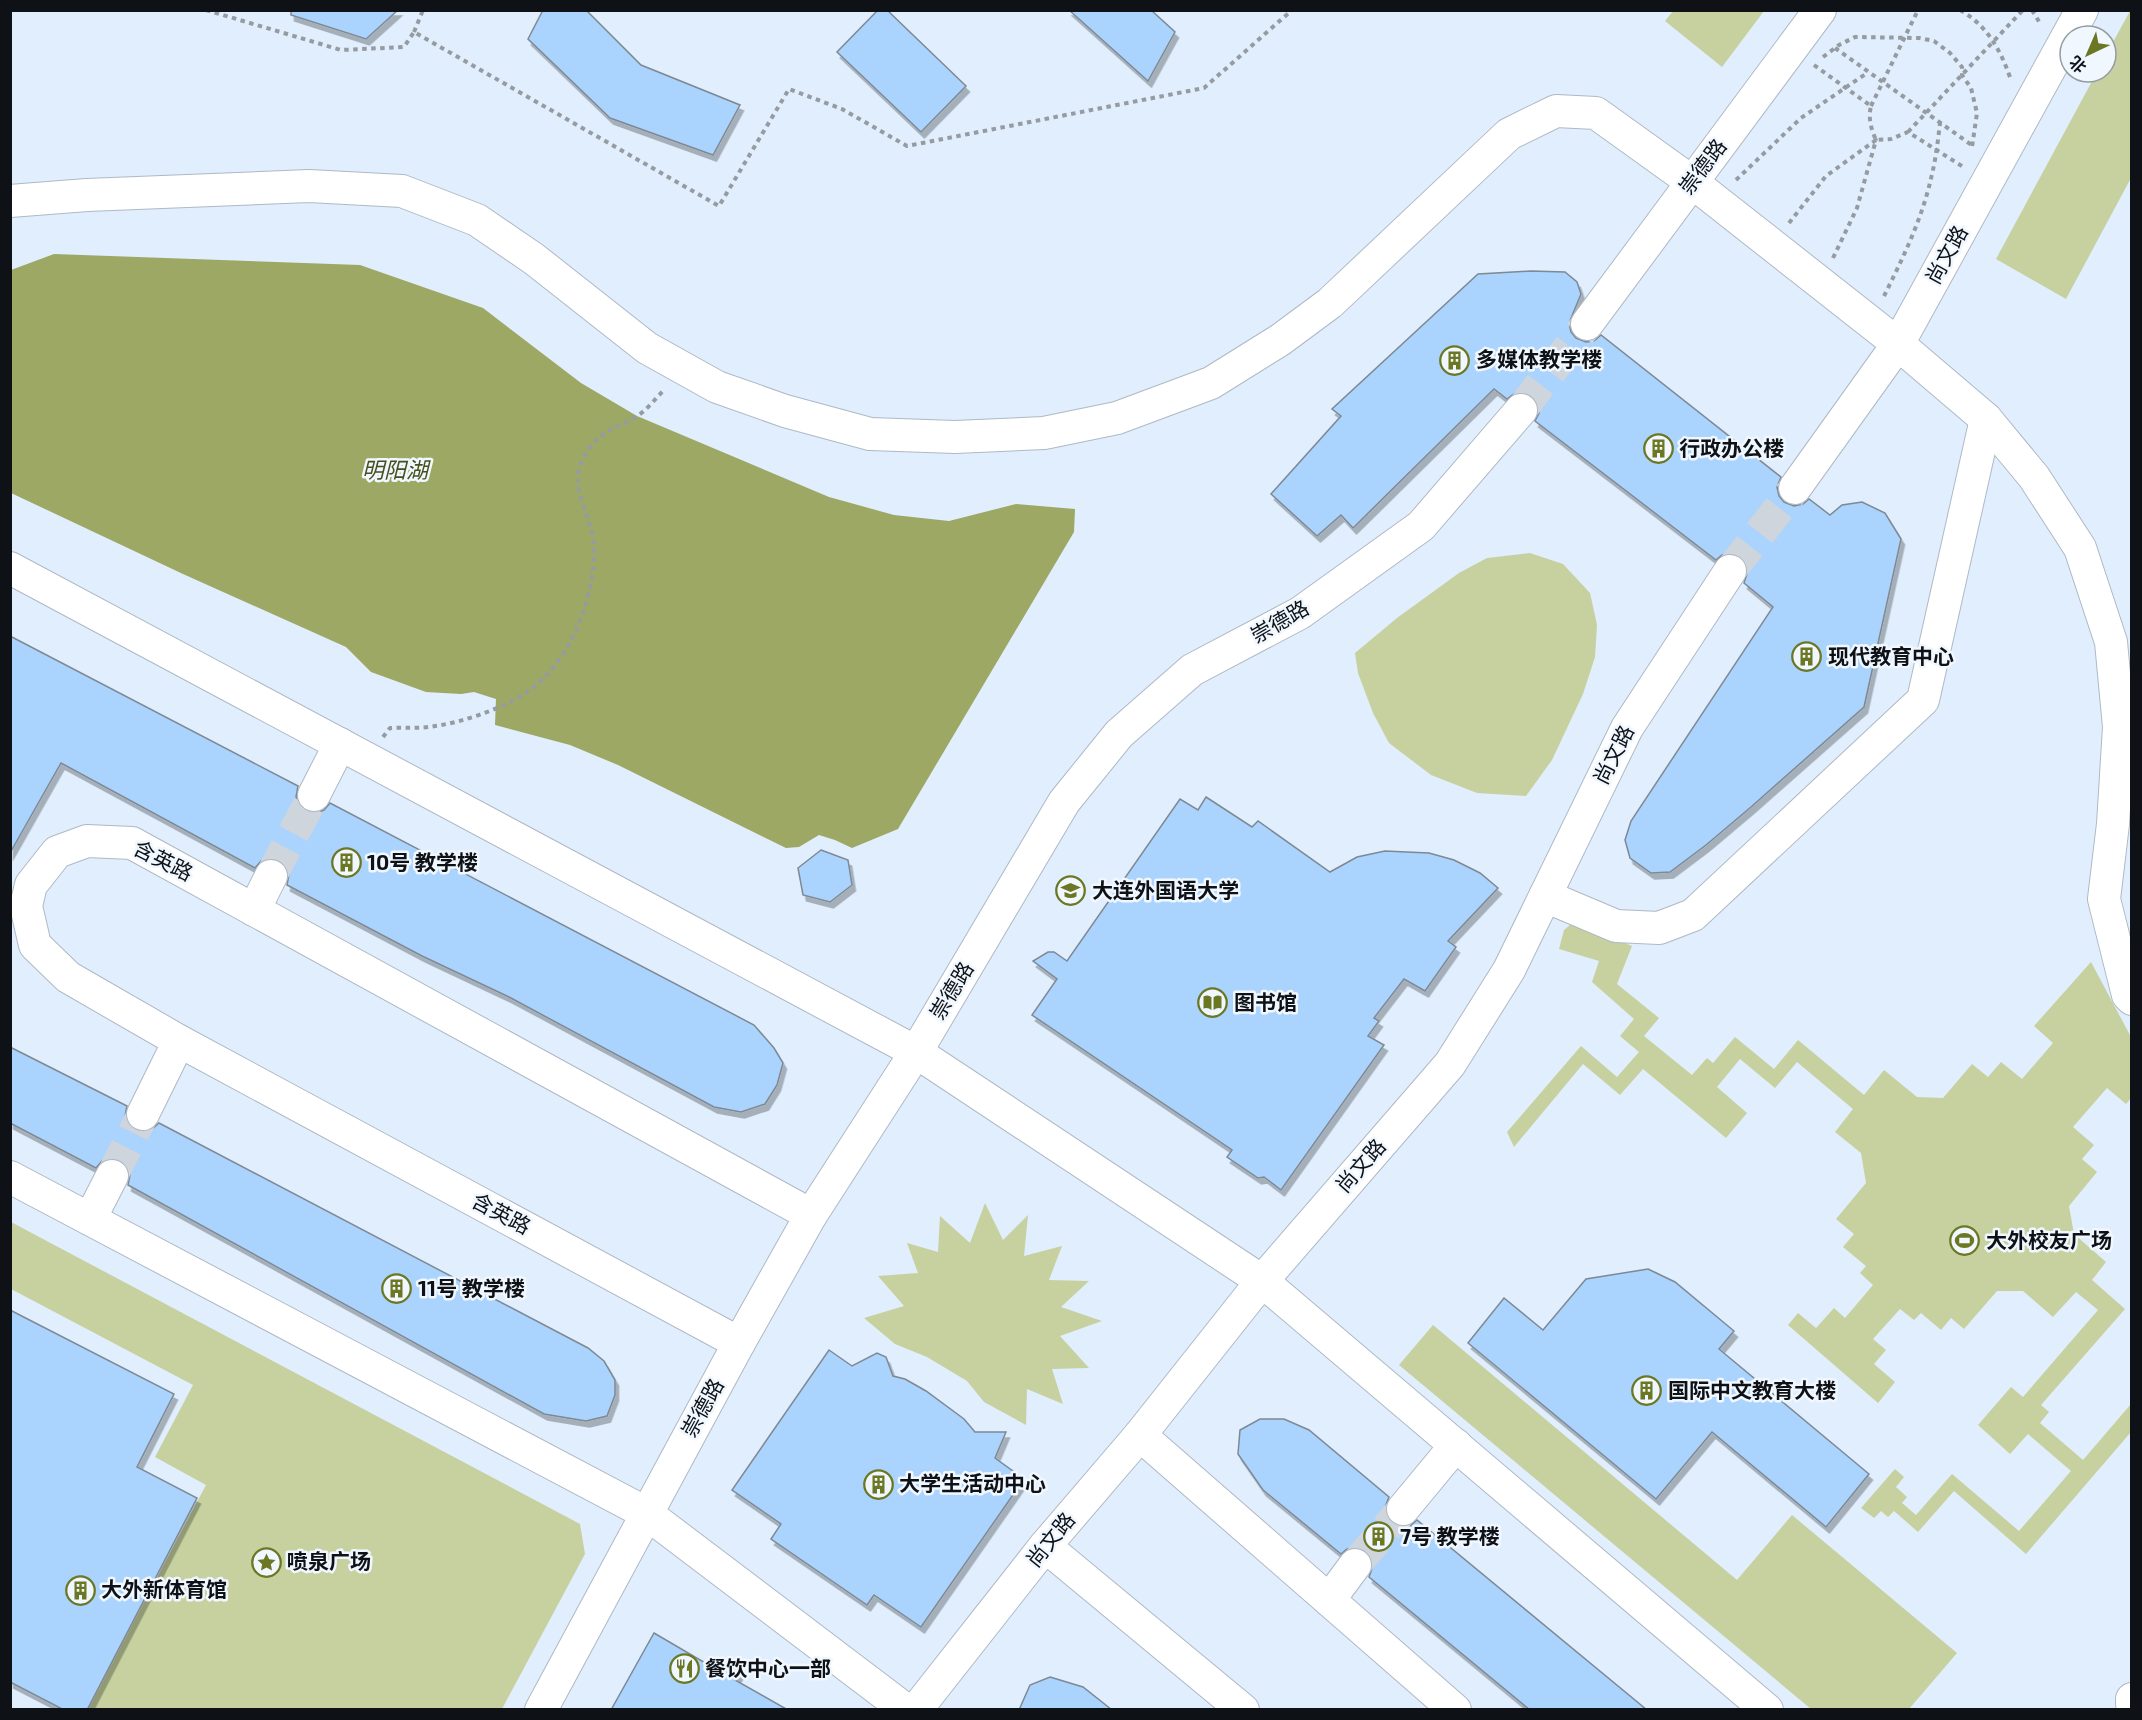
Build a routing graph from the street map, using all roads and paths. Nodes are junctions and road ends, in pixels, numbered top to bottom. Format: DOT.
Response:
graph roads {
  1 [pos="206,10"];
  2 [pos="423,10"];
  3 [pos="1292,10"];
  4 [pos="1820,10"];
  5 [pos="1918,10"];
  6 [pos="1960,10"];
  7 [pos="2023,10"];
  8 [pos="2082,10"];
  9 [pos="414,32"];
  10 [pos="1904,39"];
  11 [pos="1994,41"];
  12 [pos="1826,46"];
  13 [pos="1835,48"];
  14 [pos="1813,64"];
  15 [pos="1807,73"];
  16 [pos="1867,73"];
  17 [pos="1962,75"];
  18 [pos="1882,82"];
  19 [pos="2012,84"];
  20 [pos="1845,87"];
  21 [pos="1871,106"];
  22 [pos="1926,113"];
  23 [pos="1940,123"];
  24 [pos="1908,132"];
  25 [pos="1876,140"];
  26 [pos="1972,145"];
  27 [pos="1978,149"];
  28 [pos="1936,150"];
  29 [pos="1970,153"];
  30 [pos="1968,161"];
  31 [pos="1743,164"];
  32 [pos="1966,169"];
  33 [pos="1973,173"];
  34 [pos="1736,180"];
  35 [pos="1692,183"];
  36 [pos="1736,186"];
  37 [pos="10,201"];
  38 [pos="1773,246"];
  39 [pos="1818,282"];
  40 [pos="1883,300"];
  41 [pos="1587,324"];
  42 [pos="1898,344"];
  43 [pos="685,369"];
  44 [pos="1521,410"];
  45 [pos="1986,419"];
  46 [pos="1795,488"];
  47 [pos="10,568"];
  48 [pos="1730,571"];
  49 [pos="340,744"];
  50 [pos="368,760"];
  51 [pos="314,795"];
  52 [pos="271,876"];
  53 [pos="21,879"];
  54 [pos="1545,896"];
  55 [pos="254,910"];
  56 [pos="2132,999"];
  57 [pos="178,1041"];
  58 [pos="916,1052"];
  59 [pos="143,1114"];
  60 [pos="112,1176"];
  61 [pos="10,1177"];
  62 [pos="811,1215"];
  63 [pos="90,1219"];
  64 [pos="1262,1281"];
  65 [pos="739,1342"];
  66 [pos="1140,1435"];
  67 [pos="1456,1445"];
  68 [pos="1403,1509"];
  69 [pos="646,1513"];
  70 [pos="1045,1546"];
  71 [pos="1355,1565"];
  72 [pos="1329,1600"];
  73 [pos="2132,1699"];
  74 [pos="2132,1704"];
  75 [pos="1239,1708"];
  76 [pos="542,1710"];
  77 [pos="906,1710"];
  78 [pos="916,1710"];
  79 [pos="1455,1710"];
  80 [pos="1767,1710"];
  1 -- 9 [label="path"];
  2 -- 9 [label="path"];
  3 -- 9 [label="path"];
  4 -- 35 [label="street, 崇德路"];
  5 -- 10 [label="path"];
  6 -- 11 [label="path"];
  7 -- 11 [label="path"];
  8 -- 42 [label="street, 尚文路"];
  10 -- 13 [label="path"];
  10 -- 17 [label="path"];
  10 -- 18 [label="path"];
  11 -- 17 [label="path"];
  11 -- 19 [label="path"];
  12 -- 14 [label="path"];
  13 -- 14 [label="path"];
  13 -- 18 [label="path"];
  14 -- 15 [label="path"];
  14 -- 20 [label="path"];
  16 -- 20 [label="path"];
  17 -- 22 [label="path"];
  17 -- 26 [label="path"];
  18 -- 21 [label="path"];
  18 -- 22 [label="path"];
  20 -- 21 [label="path"];
  20 -- 34 [label="path"];
  21 -- 25 [label="path"];
  22 -- 24 [label="path"];
  22 -- 26 [label="path"];
  23 -- 28 [label="path"];
  24 -- 25 [label="path"];
  24 -- 28 [label="path"];
  25 -- 38 [label="path"];
  25 -- 39 [label="path"];
  26 -- 27 [label="path"];
  26 -- 29 [label="path"];
  28 -- 32 [label="path"];
  28 -- 40 [label="path"];
  30 -- 32 [label="path"];
  31 -- 34 [label="path"];
  32 -- 33 [label="path"];
  34 -- 36 [label="path"];
  35 -- 38 [label="street"];
  35 -- 41 [label="street, 崇德路"];
  35 -- 43 [label="street"];
  37 -- 43 [label="street"];
  38 -- 39 [label="street"];
  39 -- 42 [label="street"];
  42 -- 45 [label="street"];
  42 -- 46 [label="street, 尚文路"];
  43 -- 50 [label="path"];
  44 -- 58 [label="street, 崇德路"];
  45 -- 54 [label="street"];
  45 -- 56 [label="street"];
  47 -- 49 [label="street"];
  48 -- 54 [label="street, 尚文路"];
  49 -- 50 [label="street"];
  49 -- 51 [label="street"];
  50 -- 58 [label="street"];
  52 -- 55 [label="street"];
  53 -- 55 [label="street, 含英路"];
  53 -- 57 [label="street, 含英路"];
  54 -- 64 [label="street, 尚文路"];
  55 -- 62 [label="street, 含英路"];
  57 -- 59 [label="street"];
  57 -- 65 [label="street, 含英路"];
  58 -- 62 [label="street, 崇德路"];
  58 -- 64 [label="street"];
  60 -- 63 [label="street"];
  61 -- 63 [label="street"];
  62 -- 65 [label="street, 崇德路"];
  63 -- 69 [label="street"];
  64 -- 66 [label="street, 尚文路"];
  64 -- 67 [label="street"];
  65 -- 69 [label="street, 崇德路"];
  66 -- 70 [label="street, 尚文路"];
  66 -- 72 [label="street"];
  67 -- 68 [label="street"];
  67 -- 80 [label="street"];
  69 -- 76 [label="street, 崇德路"];
  69 -- 77 [label="street"];
  70 -- 75 [label="street"];
  70 -- 78 [label="street, 尚文路"];
  71 -- 72 [label="street"];
  72 -- 79 [label="street"];
  73 -- 74 [label="street"];
}
